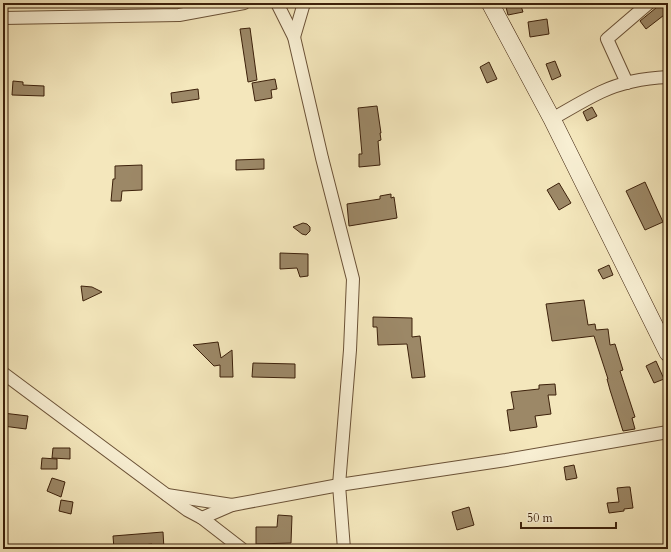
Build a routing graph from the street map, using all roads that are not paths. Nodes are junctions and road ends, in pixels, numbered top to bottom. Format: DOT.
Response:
graph roads {
  1 [pos="244,3"];
  2 [pos="277,3"];
  3 [pos="304,3"];
  4 [pos="490,3"];
  5 [pos="649,3"];
  6 [pos="3,18"];
  7 [pos="294,37"];
  8 [pos="668,77"];
  9 [pos="627,83"];
  10 [pos="552,119"];
  11 [pos="668,353"];
  12 [pos="3,373"];
  13 [pos="668,432"];
  14 [pos="339,484"];
  15 [pos="166,495"];
  16 [pos="232,505"];
  17 [pos="202,518"];
  18 [pos="242,549"];
  19 [pos="344,549"];
  1 -- 6 [label="street"];
  2 -- 7 [label="street"];
  3 -- 7 [label="street"];
  4 -- 10 [label="main road"];
  5 -- 9 [label="street"];
  7 -- 14 [label="street"];
  8 -- 9 [label="street"];
  9 -- 10 [label="street"];
  10 -- 11 [label="main road"];
  12 -- 15 [label="street"];
  13 -- 14 [label="street"];
  14 -- 16 [label="street"];
  14 -- 19 [label="street"];
  15 -- 16 [label="street"];
  15 -- 17 [label="street"];
  16 -- 17 [label="street"];
  17 -- 18 [label="street"];
}
